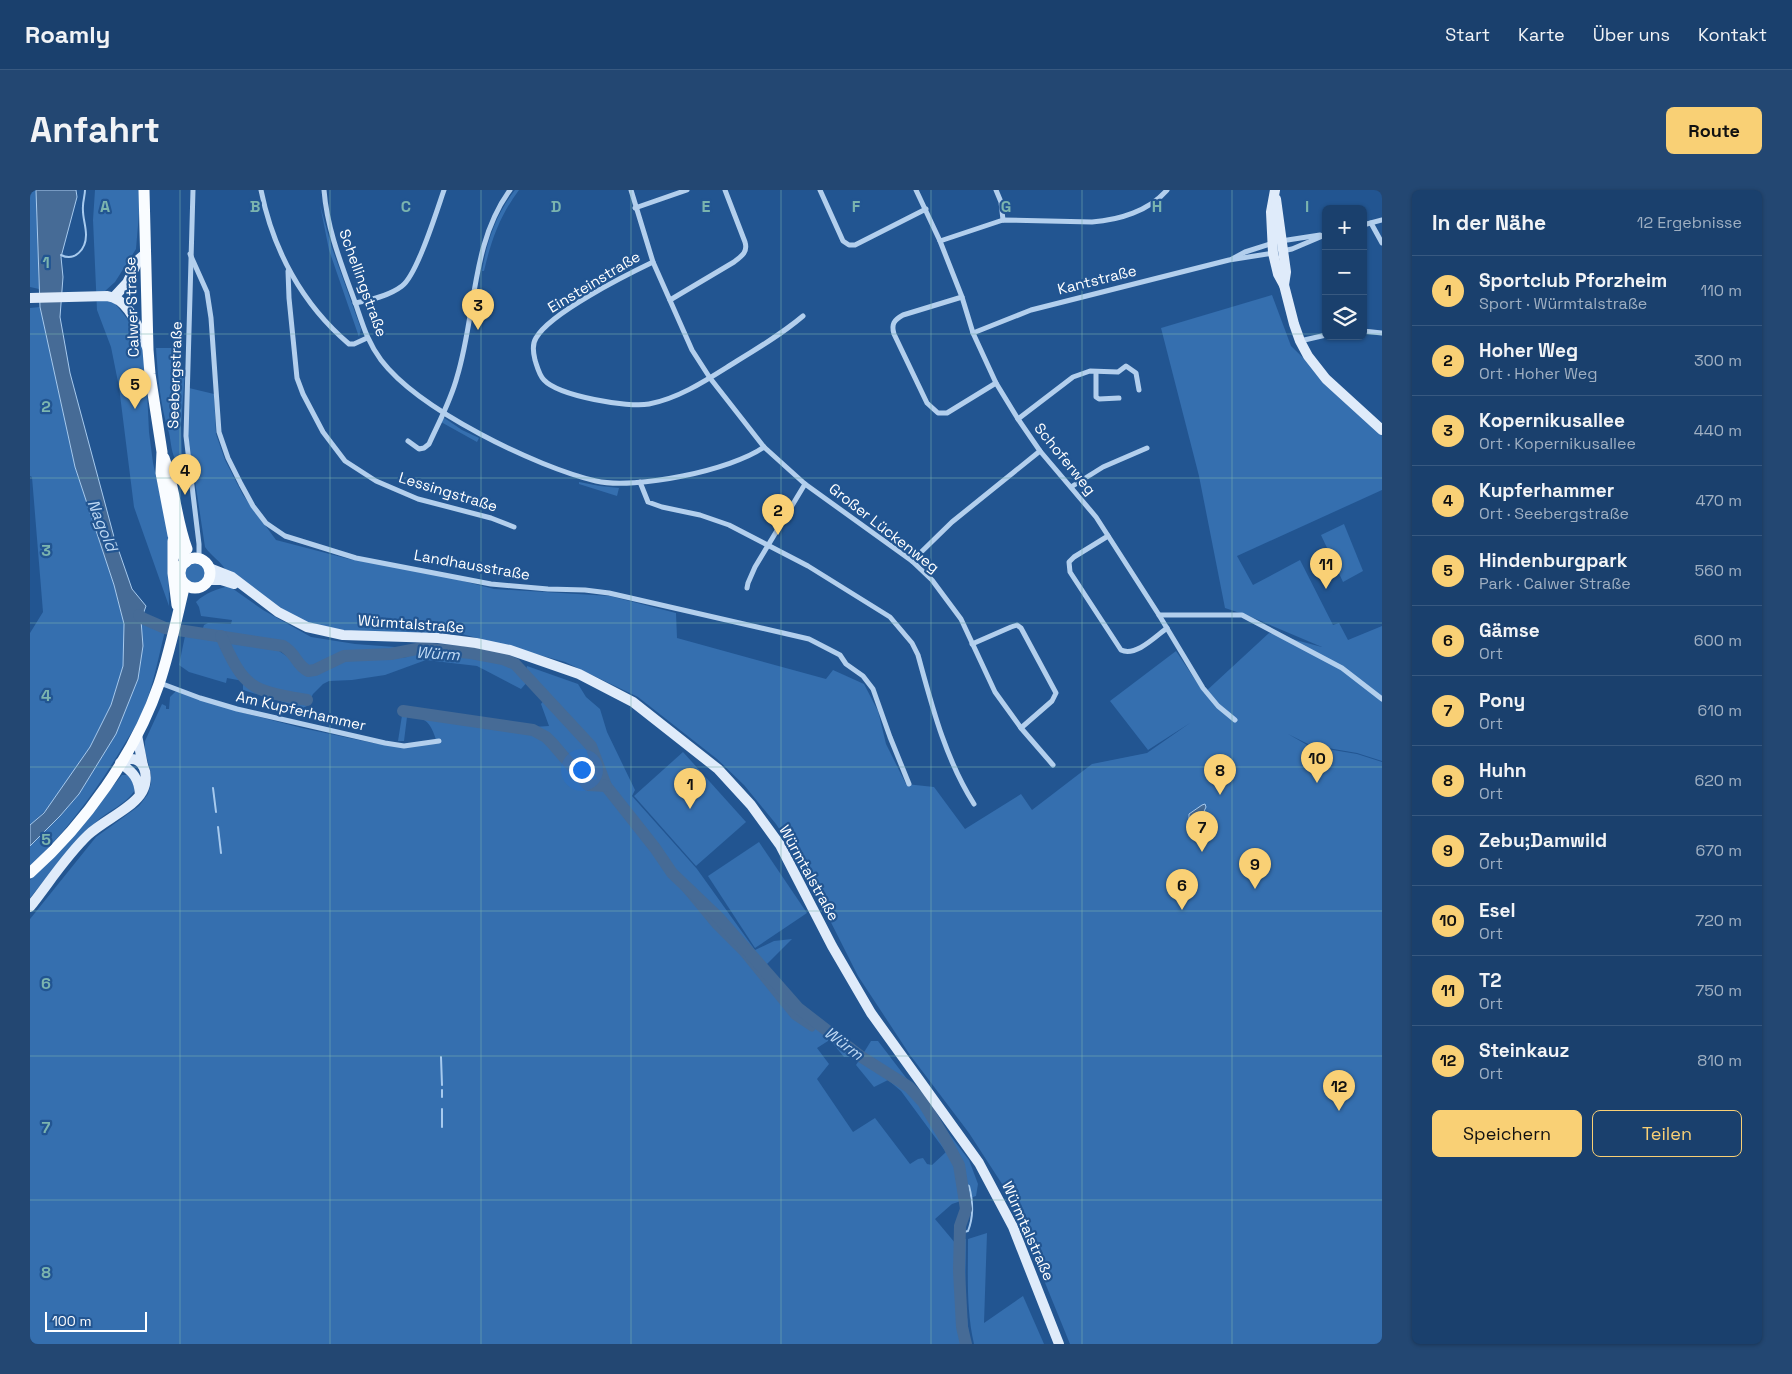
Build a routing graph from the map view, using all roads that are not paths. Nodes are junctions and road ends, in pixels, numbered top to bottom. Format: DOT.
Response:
graph roads {
  1 [pos="144,190"];
  2 [pos="193,190"];
  3 [pos="261,190"];
  4 [pos="324,190"];
  5 [pos="444,190"];
  6 [pos="510,190"];
  7 [pos="631,190"];
  8 [pos="687,190"];
  9 [pos="725,190"];
  10 [pos="820,190"];
  11 [pos="916,190"];
  12 [pos="996,190"];
  13 [pos="1167,190"];
  14 [pos="1275,192"];
  15 [pos="635,208"];
  16 [pos="926,210"];
  17 [pos="1003,220"];
  18 [pos="1382,220"];
  19 [pos="1371,223"];
  20 [pos="1367,224"];
  21 [pos="1322,236"];
  22 [pos="1322,236"];
  23 [pos="940,241"];
  24 [pos="1382,243"];
  25 [pos="1277,247"];
  26 [pos="145,254"];
  27 [pos="190,254"];
  28 [pos="1229,260"];
  29 [pos="653,262"];
  30 [pos="288,271"];
  31 [pos="110,296"];
  32 [pos="962,297"];
  33 [pos="34,298"];
  34 [pos="670,300"];
  35 [pos="355,302"];
  36 [pos="803,316"];
  37 [pos="1367,331"];
  38 [pos="1382,332"];
  39 [pos="973,333"];
  40 [pos="1322,336"];
  41 [pos="367,338"];
  42 [pos="1300,341"];
  43 [pos="148,350"];
  44 [pos="1096,372"];
  45 [pos="710,378"];
  46 [pos="996,382"];
  47 [pos="1139,390"];
  48 [pos="1119,398"];
  49 [pos="444,412"];
  50 [pos="1018,419"];
  51 [pos="1382,430"];
  52 [pos="408,441"];
  53 [pos="764,447"];
  54 [pos="1147,448"];
  55 [pos="1040,451"];
  56 [pos="162,452"];
  57 [pos="640,482"];
  58 [pos="806,484"];
  59 [pos="1071,487"];
  60 [pos="514,527"];
  61 [pos="173,534"];
  62 [pos="1108,536"];
  63 [pos="768,546"];
  64 [pos="192,560"];
  65 [pos="912,561"];
  66 [pos="209,574"];
  67 [pos="188,586"];
  68 [pos="747,588"];
  69 [pos="178,613"];
  70 [pos="1159,615"];
  71 [pos="1167,628"];
  72 [pos="972,644"];
  73 [pos="159,683"];
  74 [pos="1382,699"];
  75 [pos="1235,720"];
  76 [pos="1021,728"];
  77 [pos="137,735"];
  78 [pos="439,741"];
  79 [pos="120,763"];
  80 [pos="1053,765"];
  81 [pos="143,766"];
  82 [pos="909,784"];
  83 [pos="140,795"];
  84 [pos="974,804"];
  85 [pos="30,873"];
  86 [pos="30,907"];
  87 [pos="1059,1344"];
  1 -- 26 [label="main road, Calwer Straße"];
  2 -- 27 [label="street, Seebergstraße"];
  3 -- 30 [label="street"];
  4 -- 35 [label="street, Schellingstraße"];
  5 -- 35 [label="street"];
  6 -- 49 [label="street"];
  7 -- 15 [label="street, Großer Lückenweg"];
  8 -- 15 [label="street"];
  9 -- 34 [label="street"];
  10 -- 16 [label="street"];
  11 -- 16 [label="street, Schoferweg"];
  12 -- 17 [label="street"];
  13 -- 17 [label="street"];
  14 -- 25 [label="main road"];
  15 -- 29 [label="street, Großer Lückenweg"];
  16 -- 23 [label="street, Schoferweg"];
  17 -- 23 [label="street"];
  18 -- 19 [label="street"];
  19 -- 20 [label="street"];
  19 -- 24 [label="street"];
  21 -- 25 [label="street, Kantstraße"];
  22 -- 25 [label="street, Kantstraße"];
  23 -- 32 [label="street, Schoferweg"];
  25 -- 28 [label="street, Kantstraße"];
  25 -- 28 [label="street, Kantstraße"];
  25 -- 42 [label="main road"];
  26 -- 31 [label="main road"];
  26 -- 43 [label="main road, Calwer Straße"];
  27 -- 64 [label="street, Seebergstraße"];
  27 -- 82 [label="street, Landhausstraße"];
  28 -- 39 [label="street, Kantstraße"];
  29 -- 34 [label="street, Großer Lückenweg"];
  29 -- 45 [label="street, Einsteinstraße"];
  30 -- 41 [label="street"];
  30 -- 60 [label="street, Lessingstraße"];
  31 -- 33 [label="main road"];
  31 -- 43 [label="main road"];
  32 -- 39 [label="street, Schoferweg"];
  32 -- 46 [label="street"];
  34 -- 45 [label="street, Großer Lückenweg"];
  35 -- 41 [label="street, Schellingstraße"];
  36 -- 45 [label="street"];
  37 -- 38 [label="street"];
  39 -- 46 [label="street, Schoferweg"];
  40 -- 42 [label="street"];
  41 -- 49 [label="street, Schellingstraße"];
  42 -- 51 [label="main road"];
  43 -- 56 [label="main road, Calwer Straße"];
  44 -- 47 [label="street"];
  44 -- 48 [label="street"];
  44 -- 50 [label="street"];
  45 -- 53 [label="street, Großer Lückenweg"];
  46 -- 50 [label="street, Schoferweg"];
  49 -- 52 [label="street"];
  49 -- 57 [label="street, Schellingstraße"];
  50 -- 55 [label="street, Schoferweg"];
  53 -- 57 [label="street, Schellingstraße"];
  53 -- 58 [label="street, Großer Lückenweg"];
  54 -- 59 [label="street"];
  55 -- 59 [label="street, Schoferweg"];
  55 -- 65 [label="street"];
  56 -- 61 [label="main road, Calwer Straße"];
  56 -- 64 [label="main road, Calwer Straße"];
  57 -- 63 [label="street"];
  58 -- 63 [label="street"];
  58 -- 65 [label="street, Großer Lückenweg"];
  59 -- 62 [label="street, Schoferweg"];
  61 -- 64 [label="main road, Calwer Straße"];
  61 -- 69 [label="main road"];
  62 -- 70 [label="street, Schoferweg"];
  62 -- 71 [label="street"];
  63 -- 68 [label="street"];
  63 -- 84 [label="street"];
  64 -- 66 [label="main road"];
  64 -- 67 [label="main road"];
  65 -- 72 [label="street, Großer Lückenweg"];
  66 -- 67 [label="main road"];
  66 -- 87 [label="main road, Würmtalstraße"];
  67 -- 69 [label="main road"];
  69 -- 73 [label="main road"];
  70 -- 71 [label="street, Schoferweg"];
  70 -- 74 [label="street"];
  71 -- 75 [label="street, Schoferweg"];
  72 -- 76 [label="street, Großer Lückenweg"];
  72 -- 76 [label="street"];
  73 -- 77 [label="main road"];
  73 -- 78 [label="street, Am Kupferhammer"];
  76 -- 80 [label="street, Großer Lückenweg"];
  77 -- 79 [label="main road"];
  77 -- 81 [label="main road"];
  79 -- 81 [label="main road"];
  79 -- 83 [label="main road"];
  79 -- 85 [label="main road"];
  81 -- 83 [label="main road"];
  83 -- 86 [label="main road"];
}
